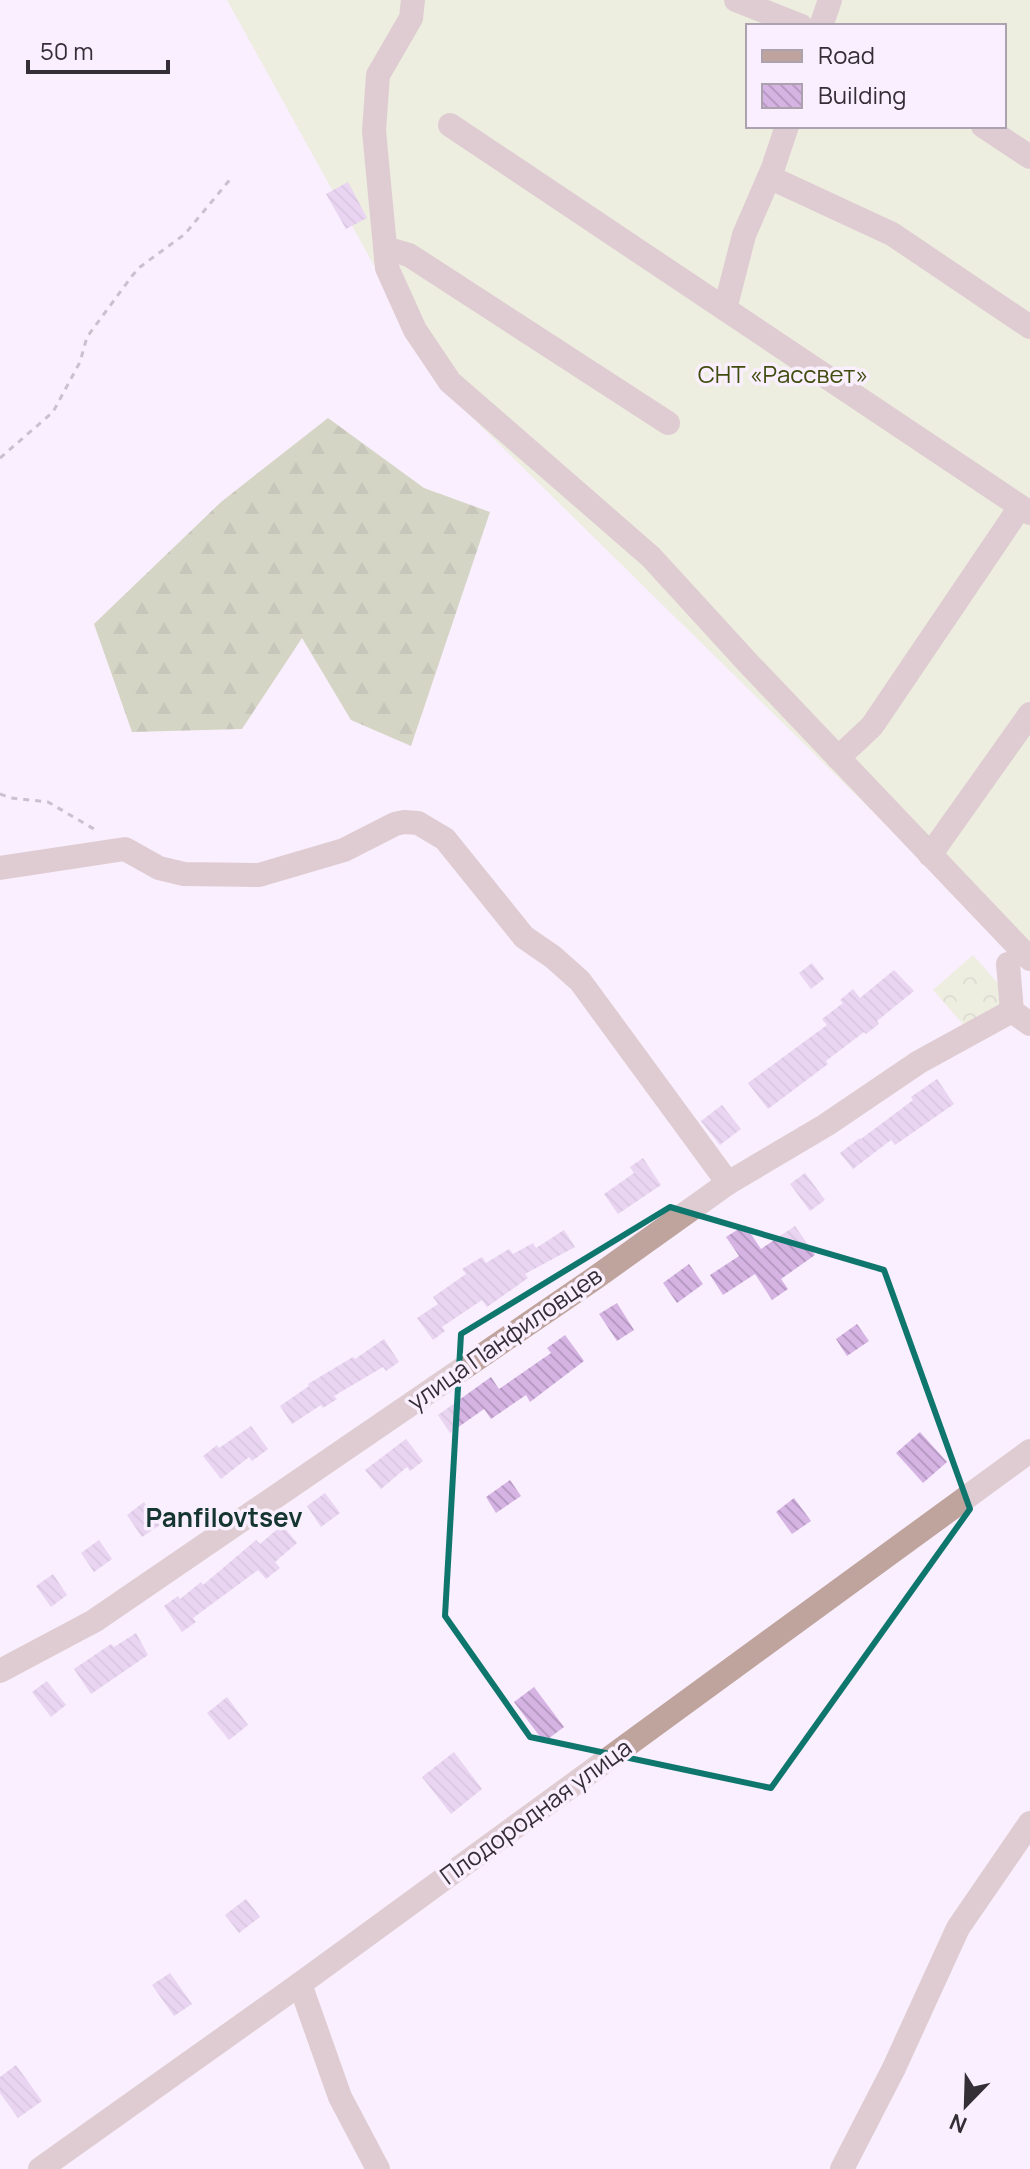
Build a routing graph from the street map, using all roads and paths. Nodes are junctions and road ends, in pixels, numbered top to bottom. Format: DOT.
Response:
graph roads {
  1 [pos="413,0"];
  2 [pos="736,0"];
  3 [pos="830,0"];
  4 [pos="796,24"];
  5 [pos="822,24"];
  6 [pos="450,125"];
  7 [pos="786,128"];
  8 [pos="986,128"];
  9 [pos="1030,157"];
  10 [pos="232,177"];
  11 [pos="769,177"];
  12 [pos="385,248"];
  13 [pos="725,309"];
  14 [pos="1030,327"];
  15 [pos="668,423"];
  16 [pos="0,458"];
  17 [pos="1025,510"];
  18 [pos="1030,714"];
  19 [pos="838,758"];
  20 [pos="0,794"];
  21 [pos="125,849"];
  22 [pos="930,855"];
  23 [pos="0,868"];
  24 [pos="1022,951"];
  25 [pos="1021,1018"];
  26 [pos="728,1183"];
  27 [pos="1030,1451"];
  28 [pos="0,1671"];
  29 [pos="1030,1823"];
  30 [pos="300,1984"];
  31 [pos="40,2169"];
  32 [pos="378,2169"];
  33 [pos="842,2169"];
  1 -- 12 [label="street"];
  2 -- 4 [label="street"];
  3 -- 5 [label="street"];
  6 -- 13 [label="street"];
  7 -- 11 [label="street"];
  8 -- 9 [label="street"];
  10 -- 16 [label="path"];
  11 -- 13 [label="street"];
  11 -- 14 [label="street"];
  12 -- 15 [label="street"];
  12 -- 19 [label="street"];
  13 -- 17 [label="street"];
  17 -- 19 [label="street"];
  18 -- 22 [label="street"];
  19 -- 22 [label="street"];
  20 -- 21 [label="path"];
  21 -- 23 [label="street"];
  21 -- 26 [label="street"];
  22 -- 24 [label="street"];
  24 -- 25 [label="street"];
  25 -- 26 [label="street, улица Панфиловцев"];
  26 -- 28 [label="street, улица Панфиловцев"];
  27 -- 30 [label="street, Плодородная улица"];
  29 -- 33 [label="street"];
  30 -- 31 [label="street, Плодородная улица"];
  30 -- 32 [label="street"];
}
